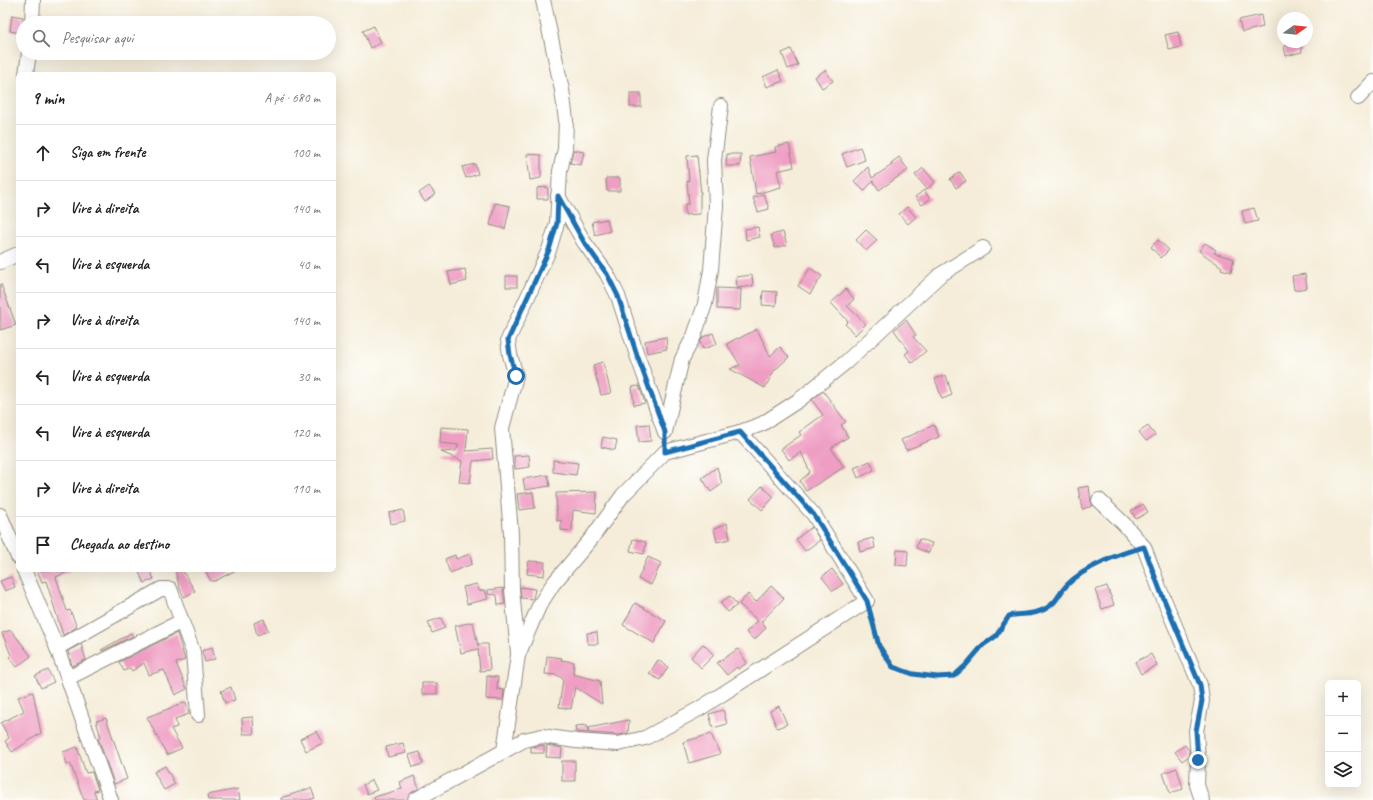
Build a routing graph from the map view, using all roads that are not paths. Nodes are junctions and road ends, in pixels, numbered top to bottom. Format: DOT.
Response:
graph roads {
  1 [pos="33,0"];
  2 [pos="543,0"];
  3 [pos="32,16"];
  4 [pos="28,60"];
  5 [pos="26,72"];
  6 [pos="1373,82"];
  7 [pos="1358,98"];
  8 [pos="721,106"];
  9 [pos="558,196"];
  10 [pos="983,248"];
  11 [pos="16,255"];
  12 [pos="0,262"];
  13 [pos="665,432"];
  14 [pos="740,432"];
  15 [pos="665,452"];
  16 [pos="1098,500"];
  17 [pos="0,515"];
  18 [pos="16,552"];
  19 [pos="25,572"];
  20 [pos="182,621"];
  21 [pos="57,648"];
  22 [pos="518,655"];
  23 [pos="68,678"];
  24 [pos="198,714"];
  25 [pos="504,751"];
  26 [pos="111,800"];
  27 [pos="415,800"];
  28 [pos="1202,800"];
  1 -- 3 [label="street"];
  2 -- 9 [label="street"];
  4 -- 5 [label="street"];
  6 -- 7 [label="street"];
  8 -- 13 [label="street"];
  9 -- 13 [label="street"];
  9 -- 22 [label="street"];
  10 -- 14 [label="street"];
  11 -- 12 [label="street"];
  13 -- 15 [label="street"];
  14 -- 15 [label="street"];
  14 -- 25 [label="street"];
  15 -- 22 [label="street"];
  16 -- 28 [label="street"];
  17 -- 18 [label="street"];
  19 -- 21 [label="street"];
  20 -- 21 [label="street"];
  20 -- 23 [label="street"];
  20 -- 24 [label="street"];
  21 -- 23 [label="street"];
  22 -- 25 [label="street"];
  23 -- 26 [label="street"];
  25 -- 27 [label="street"];
}
